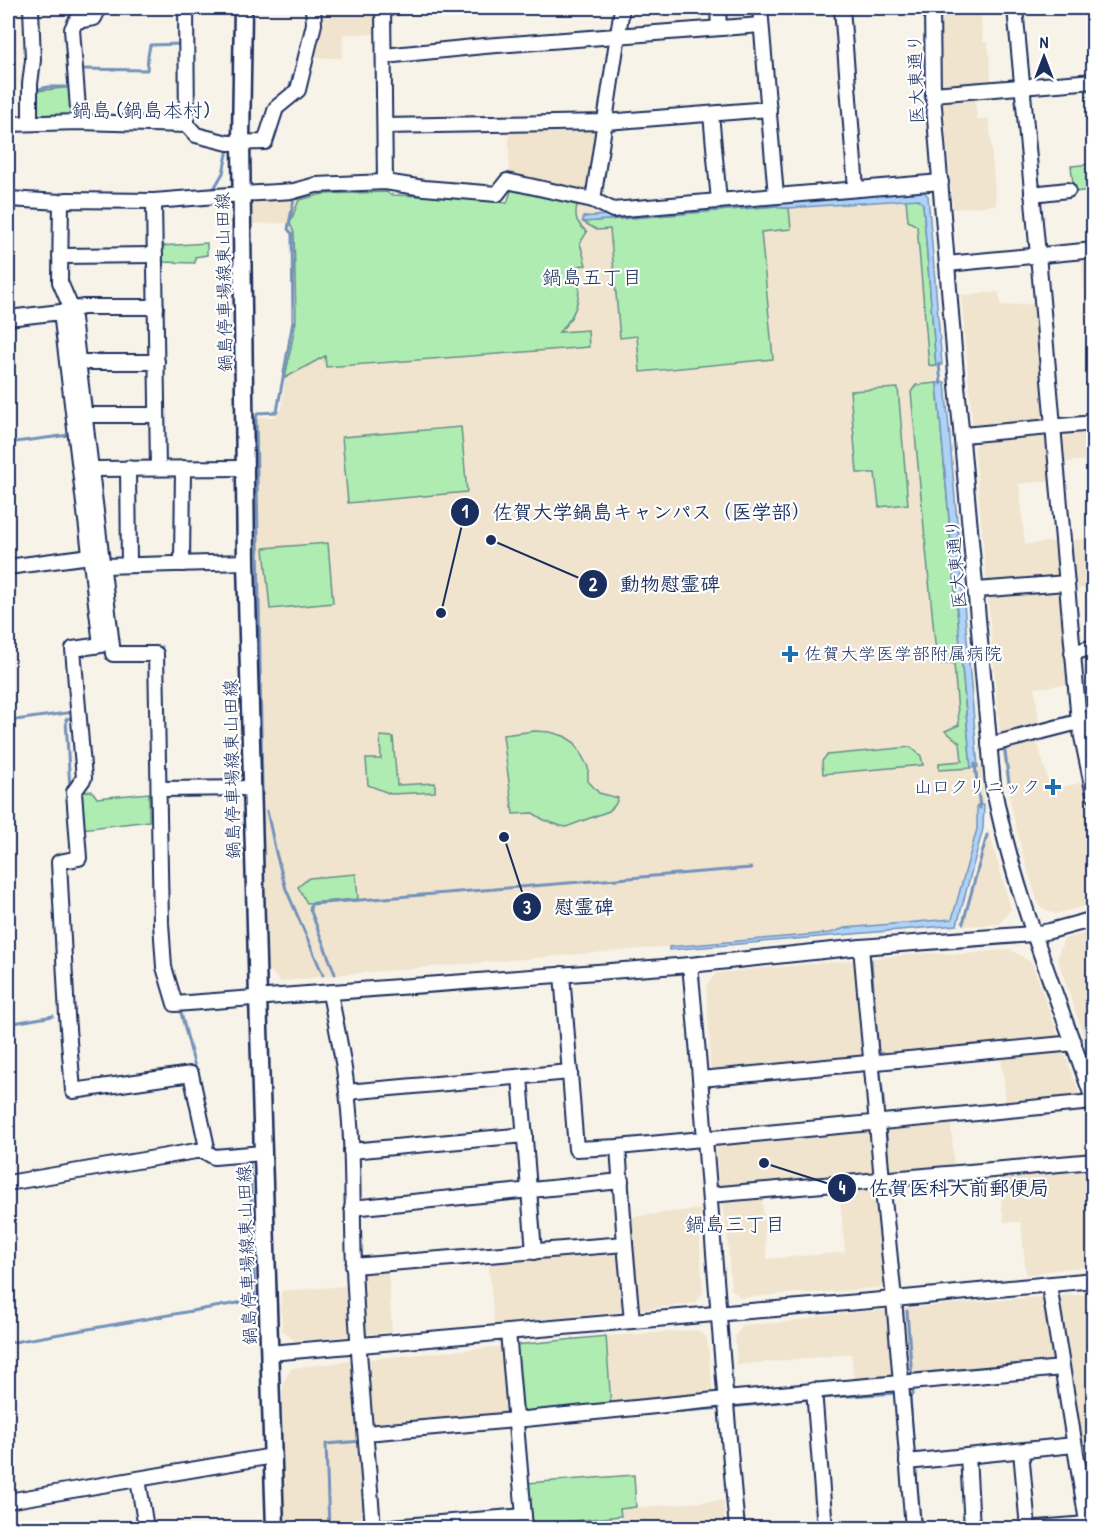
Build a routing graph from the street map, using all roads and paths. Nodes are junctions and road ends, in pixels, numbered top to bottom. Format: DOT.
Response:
graph roads {
  1 [pos="31,8"];
  2 [pos="97,8"];
  3 [pos="186,8"];
  4 [pos="243,8"];
  5 [pos="313,8"];
  6 [pos="383,8"];
  7 [pos="622,8"];
  8 [pos="718,8"];
  9 [pos="759,8"];
  10 [pos="842,8"];
  11 [pos="932,8"];
  12 [pos="1015,8"];
  13 [pos="761,25"];
  14 [pos="719,28"];
  15 [pos="618,36"];
  16 [pos="384,56"];
  17 [pos="1094,81"];
  18 [pos="1022,88"];
  19 [pos="933,94"];
  20 [pos="769,109"];
  21 [pos="711,114"];
  22 [pos="79,122"];
  23 [pos="606,122"];
  24 [pos="30,123"];
  25 [pos="8,124"];
  26 [pos="187,125"];
  27 [pos="384,126"];
  28 [pos="241,142"];
  29 [pos="385,182"];
  30 [pos="941,182"];
  31 [pos="856,189"];
  32 [pos="1068,190"];
  33 [pos="242,194"];
  34 [pos="1032,194"];
  35 [pos="776,196"];
  36 [pos="8,199"];
  37 [pos="593,200"];
  38 [pos="56,201"];
  39 [pos="154,201"];
  40 [pos="719,201"];
  41 [pos="1094,250"];
  42 [pos="155,255"];
  43 [pos="1038,255"];
  44 [pos="60,256"];
  45 [pos="947,264"];
  46 [pos="156,308"];
  47 [pos="72,310"];
  48 [pos="8,318"];
  49 [pos="78,362"];
  50 [pos="157,362"];
  51 [pos="84,415"];
  52 [pos="158,415"];
  53 [pos="1094,423"];
  54 [pos="1053,427"];
  55 [pos="963,435"];
  56 [pos="128,468"];
  57 [pos="158,468"];
  58 [pos="183,468"];
  59 [pos="246,468"];
  60 [pos="90,469"];
  61 [pos="90,556"];
  62 [pos="246,562"];
  63 [pos="182,564"];
  64 [pos="129,565"];
  65 [pos="103,566"];
  66 [pos="8,567"];
  67 [pos="1066,583"];
  68 [pos="976,590"];
  69 [pos="1081,651"];
  70 [pos="1078,717"];
  71 [pos="1094,718"];
  72 [pos="998,742"];
  73 [pos="252,788"];
  74 [pos="159,789"];
  75 [pos="1094,795"];
  76 [pos="1094,919"];
  77 [pos="1033,934"];
  78 [pos="861,947"];
  79 [pos="690,965"];
  80 [pos="562,974"];
  81 [pos="330,993"];
  82 [pos="258,998"];
  83 [pos="1074,1043"];
  84 [pos="871,1062"];
  85 [pos="570,1072"];
  86 [pos="520,1077"];
  87 [pos="701,1078"];
  88 [pos="347,1092"];
  89 [pos="1094,1102"];
  90 [pos="877,1121"];
  91 [pos="525,1135"];
  92 [pos="706,1138"];
  93 [pos="618,1147"];
  94 [pos="351,1150"];
  95 [pos="204,1151"];
  96 [pos="263,1153"];
  97 [pos="1094,1161"];
  98 [pos="882,1180"];
  99 [pos="621,1181"];
  100 [pos="8,1183"];
  101 [pos="530,1191"];
  102 [pos="710,1195"];
  103 [pos="352,1208"];
  104 [pos="625,1244"];
  105 [pos="534,1252"];
  106 [pos="353,1266"];
  107 [pos="1094,1280"];
  108 [pos="1050,1285"];
  109 [pos="894,1299"];
  110 [pos="718,1314"];
  111 [pos="632,1321"];
  112 [pos="508,1332"];
  113 [pos="358,1346"];
  114 [pos="270,1353"];
  115 [pos="1062,1368"];
  116 [pos="904,1386"];
  117 [pos="814,1396"];
  118 [pos="725,1404"];
  119 [pos="516,1424"];
  120 [pos="366,1438"];
  121 [pos="1074,1445"];
  122 [pos="1021,1451"];
  123 [pos="273,1456"];
  124 [pos="968,1456"];
  125 [pos="907,1461"];
  126 [pos="1094,1471"];
  127 [pos="1079,1474"];
  128 [pos="138,1479"];
  129 [pos="8,1501"];
  130 [pos="524,1522"];
  131 [pos="1088,1526"];
  132 [pos="146,1528"];
  133 [pos="275,1528"];
  134 [pos="373,1528"];
  135 [pos="380,1528"];
  136 [pos="737,1528"];
  137 [pos="825,1528"];
  138 [pos="912,1528"];
  139 [pos="972,1528"];
  140 [pos="1028,1528"];
  141 [pos="1038,1528"];
  1 -- 24 [label="street"];
  2 -- 22 [label="street"];
  3 -- 26 [label="street"];
  4 -- 28 [label="main road, 鍋島停車場線東山田線"];
  5 -- 28 [label="street"];
  6 -- 16 [label="street"];
  7 -- 15 [label="street"];
  8 -- 14 [label="street"];
  9 -- 13 [label="street"];
  10 -- 31 [label="street"];
  11 -- 19 [label="street, 医大東通り"];
  12 -- 18 [label="street"];
  13 -- 14 [label="street"];
  13 -- 20 [label="street"];
  14 -- 15 [label="street"];
  15 -- 16 [label="street"];
  15 -- 23 [label="street"];
  16 -- 27 [label="street"];
  17 -- 18 [label="street"];
  18 -- 19 [label="street"];
  18 -- 34 [label="street"];
  19 -- 30 [label="street, 医大東通り"];
  20 -- 21 [label="street"];
  20 -- 35 [label="street"];
  21 -- 23 [label="street"];
  21 -- 40 [label="street"];
  22 -- 24 [label="street"];
  22 -- 26 [label="street"];
  23 -- 27 [label="street"];
  23 -- 37 [label="street"];
  24 -- 25 [label="street"];
  26 -- 28 [label="street"];
  27 -- 29 [label="street"];
  28 -- 33 [label="main road, 鍋島停車場線東山田線"];
  29 -- 33 [label="street"];
  29 -- 37 [label="street"];
  30 -- 31 [label="street"];
  30 -- 45 [label="street, 医大東通り"];
  31 -- 35 [label="street"];
  32 -- 34 [label="street"];
  33 -- 39 [label="street"];
  33 -- 59 [label="main road, 鍋島停車場線東山田線"];
  34 -- 43 [label="street"];
  35 -- 40 [label="street"];
  36 -- 38 [label="street"];
  37 -- 40 [label="street"];
  38 -- 39 [label="street"];
  38 -- 44 [label="street"];
  39 -- 42 [label="street"];
  41 -- 43 [label="street"];
  42 -- 44 [label="street"];
  42 -- 46 [label="street"];
  43 -- 45 [label="street"];
  43 -- 54 [label="street"];
  44 -- 47 [label="street"];
  45 -- 55 [label="street, 医大東通り"];
  46 -- 47 [label="street"];
  46 -- 50 [label="street"];
  47 -- 49 [label="street"];
  48 -- 61 [label="street"];
  49 -- 50 [label="street"];
  49 -- 51 [label="street"];
  50 -- 52 [label="street"];
  51 -- 52 [label="street"];
  51 -- 60 [label="street"];
  52 -- 57 [label="street"];
  53 -- 54 [label="street"];
  54 -- 55 [label="street"];
  54 -- 67 [label="street"];
  55 -- 68 [label="street, 医大東通り"];
  56 -- 57 [label="street"];
  56 -- 60 [label="street"];
  56 -- 64 [label="street"];
  57 -- 58 [label="street"];
  58 -- 59 [label="street"];
  58 -- 63 [label="street"];
  59 -- 62 [label="main road, 鍋島停車場線東山田線"];
  60 -- 65 [label="street"];
  61 -- 66 [label="street"];
  61 -- 95 [label="street"];
  62 -- 63 [label="street"];
  62 -- 73 [label="main road, 鍋島停車場線東山田線"];
  63 -- 64 [label="street"];
  64 -- 65 [label="street"];
  65 -- 74 [label="street"];
  67 -- 68 [label="street"];
  67 -- 69 [label="street"];
  68 -- 72 [label="street, 医大東通り"];
  69 -- 70 [label="street"];
  70 -- 71 [label="street"];
  70 -- 72 [label="street"];
  70 -- 75 [label="street"];
  72 -- 77 [label="street, 医大東通り"];
  73 -- 74 [label="street"];
  73 -- 82 [label="main road, 鍋島停車場線東山田線"];
  74 -- 82 [label="street"];
  76 -- 77 [label="street"];
  77 -- 78 [label="street"];
  77 -- 83 [label="street, 医大東通り"];
  78 -- 79 [label="street"];
  78 -- 84 [label="street"];
  79 -- 80 [label="street"];
  79 -- 87 [label="street"];
  80 -- 81 [label="street"];
  80 -- 85 [label="street"];
  81 -- 82 [label="street"];
  81 -- 88 [label="street"];
  82 -- 96 [label="main road, 鍋島停車場線東山田線"];
  83 -- 84 [label="street"];
  83 -- 89 [label="street, 医大東通り"];
  84 -- 87 [label="street"];
  84 -- 90 [label="street"];
  85 -- 86 [label="street"];
  85 -- 93 [label="street"];
  86 -- 88 [label="street"];
  86 -- 91 [label="street"];
  87 -- 92 [label="street"];
  88 -- 94 [label="street"];
  89 -- 90 [label="street"];
  90 -- 92 [label="street"];
  90 -- 98 [label="street"];
  91 -- 94 [label="street"];
  91 -- 101 [label="street"];
  92 -- 93 [label="street"];
  92 -- 102 [label="street"];
  93 -- 99 [label="street"];
  94 -- 103 [label="street"];
  95 -- 96 [label="street"];
  95 -- 100 [label="street"];
  96 -- 114 [label="main road, 鍋島停車場線東山田線"];
  97 -- 98 [label="street"];
  98 -- 102 [label="street"];
  98 -- 109 [label="street"];
  99 -- 101 [label="street"];
  99 -- 104 [label="street"];
  101 -- 103 [label="street"];
  101 -- 105 [label="street"];
  102 -- 110 [label="street"];
  103 -- 106 [label="street"];
  104 -- 105 [label="street"];
  104 -- 111 [label="street"];
  105 -- 106 [label="street"];
  106 -- 113 [label="street"];
  107 -- 108 [label="street"];
  108 -- 109 [label="street"];
  108 -- 115 [label="street"];
  109 -- 110 [label="street"];
  109 -- 116 [label="street"];
  110 -- 111 [label="street"];
  110 -- 118 [label="street"];
  111 -- 112 [label="street"];
  112 -- 113 [label="street"];
  112 -- 119 [label="street"];
  113 -- 114 [label="street"];
  113 -- 120 [label="street"];
  114 -- 123 [label="main road, 鍋島停車場線東山田線"];
  115 -- 116 [label="street"];
  115 -- 121 [label="street"];
  116 -- 117 [label="street"];
  116 -- 125 [label="street"];
  117 -- 118 [label="street"];
  117 -- 137 [label="street"];
  118 -- 119 [label="street"];
  118 -- 136 [label="street"];
  119 -- 120 [label="street"];
  119 -- 130 [label="street"];
  120 -- 134 [label="street"];
  121 -- 122 [label="street"];
  121 -- 127 [label="street"];
  122 -- 124 [label="street"];
  122 -- 140 [label="street"];
  123 -- 128 [label="street"];
  123 -- 133 [label="main road, 鍋島停車場線東山田線"];
  124 -- 125 [label="street"];
  124 -- 139 [label="street"];
  125 -- 138 [label="street"];
  126 -- 127 [label="street"];
  127 -- 131 [label="street"];
  128 -- 129 [label="street"];
  128 -- 132 [label="street"];
  130 -- 135 [label="street"];
  131 -- 141 [label="street"];
}
